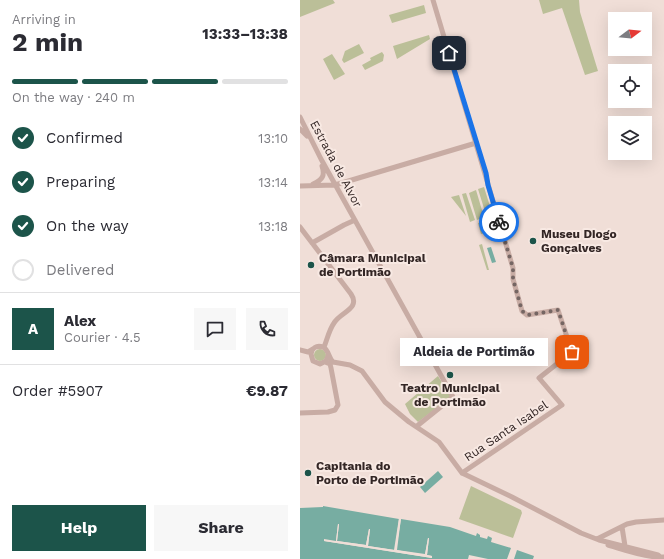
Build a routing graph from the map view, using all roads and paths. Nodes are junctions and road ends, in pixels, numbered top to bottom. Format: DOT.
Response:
graph roads {
  1 [pos="433,0"];
  2 [pos="300,117"];
  3 [pos="300,129"];
  4 [pos="476,143"];
  5 [pos="314,146"];
  6 [pos="321,159"];
  7 [pos="311,185"];
  8 [pos="335,185"];
  9 [pos="300,186"];
  10 [pos="355,220"];
  11 [pos="300,227"];
  12 [pos="312,243"];
  13 [pos="324,347"];
  14 [pos="313,349"];
  15 [pos="300,350"];
  16 [pos="328,356"];
  17 [pos="325,362"];
  18 [pos="300,412"];
  19 [pos="417,426"];
  20 [pos="462,473"];
  21 [pos="525,504"];
  22 [pos="664,520"];
  23 [pos="624,526"];
  24 [pos="613,532"];
  25 [pos="597,539"];
  26 [pos="608,542"];
  27 [pos="625,546"];
  28 [pos="615,547"];
  29 [pos="650,556"];
  30 [pos="663,558"];
  1 -- 4 [label="street"];
  2 -- 5 [label="street, Estrada de Alvor"];
  3 -- 5 [label="street"];
  4 -- 8 [label="street"];
  4 -- 20 [label="street, Rua Santa Isabel"];
  5 -- 6 [label="street, Estrada de Alvor"];
  6 -- 7 [label="street"];
  6 -- 8 [label="street, Estrada de Alvor"];
  7 -- 8 [label="street"];
  7 -- 9 [label="street"];
  8 -- 10 [label="street, Estrada de Alvor"];
  10 -- 12 [label="street"];
  10 -- 19 [label="street, Estrada de Alvor"];
  11 -- 12 [label="street"];
  12 -- 13 [label="street"];
  13 -- 14 [label="street"];
  13 -- 16 [label="street"];
  14 -- 15 [label="street"];
  14 -- 17 [label="street"];
  16 -- 17 [label="street"];
  16 -- 19 [label="street"];
  17 -- 18 [label="street"];
  19 -- 20 [label="street"];
  20 -- 21 [label="street"];
  21 -- 25 [label="street"];
  21 -- 28 [label="street"];
  22 -- 23 [label="street"];
  23 -- 24 [label="street"];
  23 -- 27 [label="street"];
  24 -- 25 [label="street"];
  24 -- 26 [label="street"];
  25 -- 26 [label="street"];
  26 -- 27 [label="street"];
  26 -- 28 [label="street"];
  27 -- 28 [label="street"];
  27 -- 29 [label="street"];
  28 -- 29 [label="street"];
  29 -- 30 [label="street"];
}
